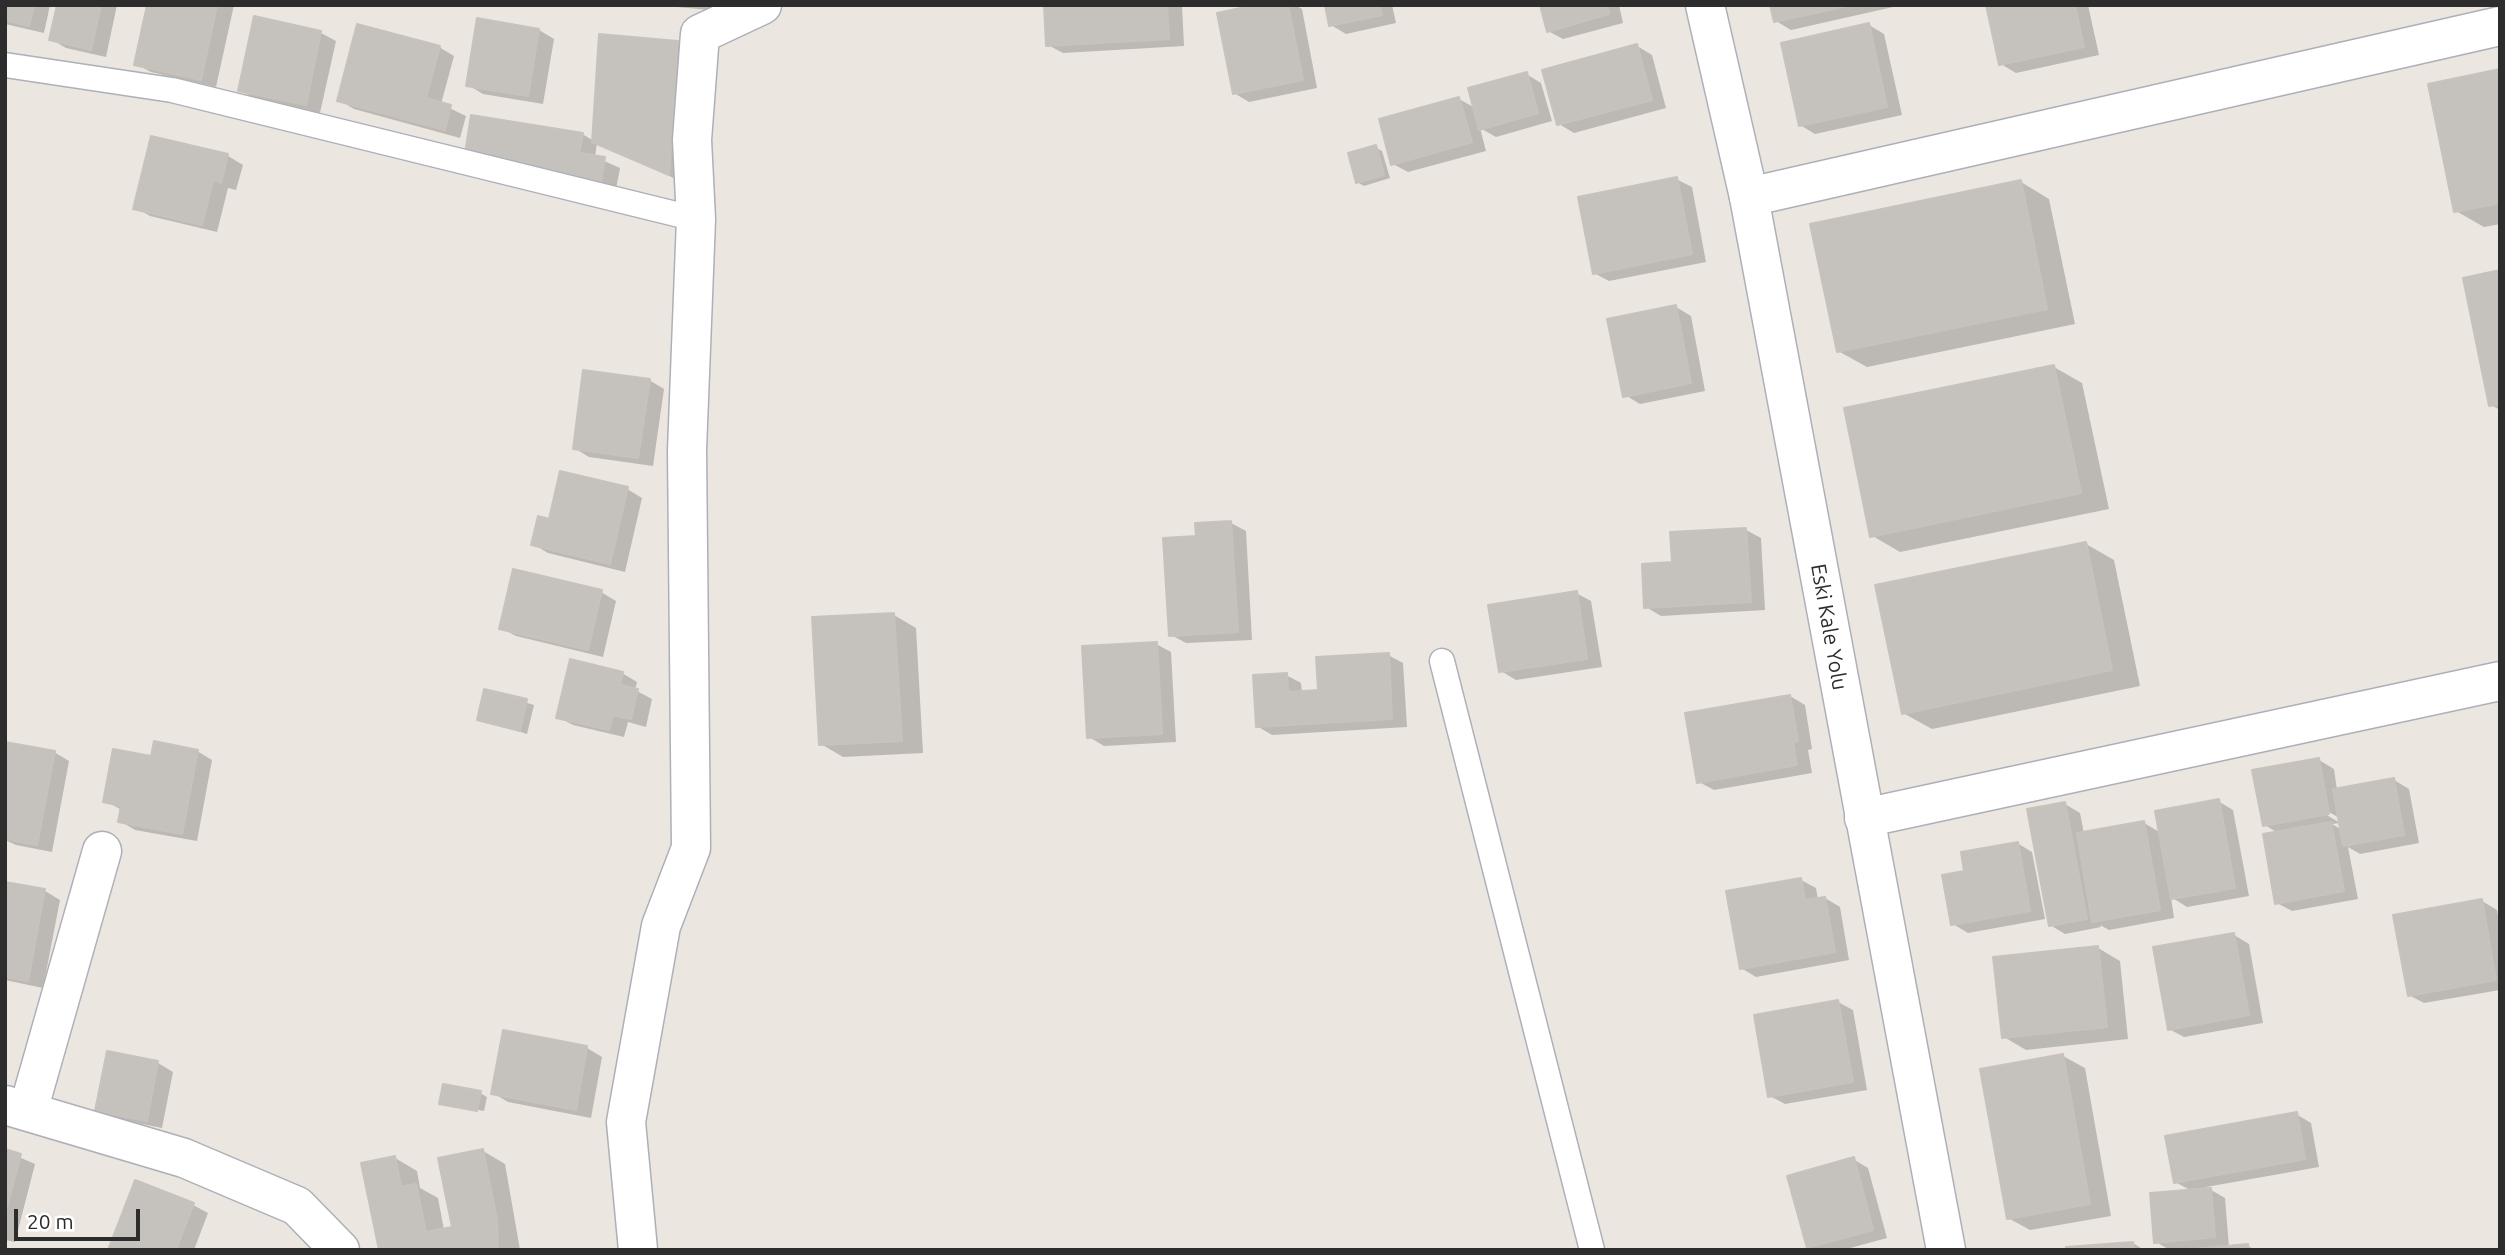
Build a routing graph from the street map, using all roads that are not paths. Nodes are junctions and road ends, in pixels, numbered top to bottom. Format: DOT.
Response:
graph roads {
  1 [pos="762,5"];
  2 [pos="1705,5"];
  3 [pos="2500,26"];
  4 [pos="5,65"];
  5 [pos="1749,198"];
  6 [pos="696,219"];
  7 [pos="1441,662"];
  8 [pos="2500,681"];
  9 [pos="1864,818"];
  10 [pos="102,851"];
  11 [pos="17,1108"];
  12 [pos="340,1250"];
  13 [pos="638,1250"];
  14 [pos="1592,1250"];
  15 [pos="1946,1250"];
  1 -- 6 [label="street"];
  2 -- 5 [label="street, Eski Kale Yolu"];
  3 -- 5 [label="street"];
  4 -- 6 [label="lane"];
  5 -- 9 [label="street, Eski Kale Yolu"];
  6 -- 13 [label="street"];
  7 -- 14 [label="lane"];
  8 -- 9 [label="street"];
  9 -- 15 [label="street, Eski Kale Yolu"];
  10 -- 11 [label="street"];
  11 -- 12 [label="street"];
}
